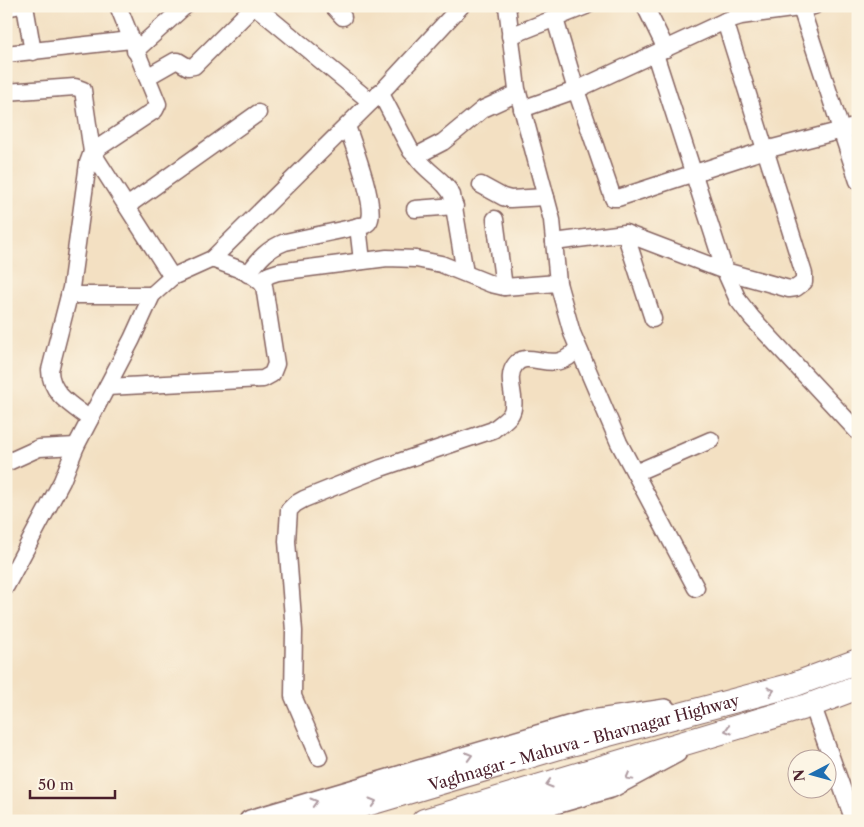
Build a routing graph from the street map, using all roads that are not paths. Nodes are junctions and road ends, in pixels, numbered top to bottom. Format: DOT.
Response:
graph roads {
  1 [pos="16,6"];
  2 [pos="25,6"];
  3 [pos="118,6"];
  4 [pos="185,6"];
  5 [pos="254,6"];
  6 [pos="461,6"];
  7 [pos="508,6"];
  8 [pos="586,6"];
  9 [pos="645,6"];
  10 [pos="808,7"];
  11 [pos="6,8"];
  12 [pos="555,19"];
  13 [pos="725,21"];
  14 [pos="510,36"];
  15 [pos="137,45"];
  16 [pos="33,52"];
  17 [pos="661,52"];
  18 [pos="6,54"];
  19 [pos="147,77"];
  20 [pos="576,90"];
  21 [pos="6,92"];
  22 [pos="376,97"];
  23 [pos="520,101"];
  24 [pos="258,113"];
  25 [pos="347,126"];
  26 [pos="858,126"];
  27 [pos="841,130"];
  28 [pos="765,150"];
  29 [pos="92,152"];
  30 [pos="416,156"];
  31 [pos="694,173"];
  32 [pos="858,181"];
  33 [pos="481,185"];
  34 [pos="546,197"];
  35 [pos="127,206"];
  36 [pos="455,206"];
  37 [pos="415,209"];
  38 [pos="495,219"];
  39 [pos="358,226"];
  40 [pos="625,233"];
  41 [pos="554,242"];
  42 [pos="212,259"];
  43 [pos="362,261"];
  44 [pos="725,270"];
  45 [pos="465,273"];
  46 [pos="172,276"];
  47 [pos="254,278"];
  48 [pos="558,283"];
  49 [pos="504,286"];
  50 [pos="152,294"];
  51 [pos="69,295"];
  52 [pos="653,319"];
  53 [pos="577,348"];
  54 [pos="107,387"];
  55 [pos="90,418"];
  56 [pos="858,432"];
  57 [pos="712,440"];
  58 [pos="76,446"];
  59 [pos="6,463"];
  60 [pos="636,473"];
  61 [pos="6,586"];
  62 [pos="696,588"];
  63 [pos="858,661"];
  64 [pos="858,687"];
  65 [pos="746,697"];
  66 [pos="812,704"];
  67 [pos="703,737"];
  68 [pos="319,757"];
  69 [pos="250,821"];
  70 [pos="310,821"];
  71 [pos="424,821"];
  72 [pos="493,821"];
  73 [pos="854,821"];
  1 -- 11 [label="street"];
  2 -- 16 [label="street"];
  3 -- 15 [label="street"];
  4 -- 15 [label="street"];
  5 -- 19 [label="street"];
  5 -- 22 [label="street"];
  6 -- 22 [label="street"];
  7 -- 14 [label="street"];
  8 -- 12 [label="street"];
  9 -- 17 [label="street"];
  10 -- 13 [label="street"];
  10 -- 27 [label="street"];
  12 -- 14 [label="street"];
  12 -- 20 [label="street"];
  13 -- 17 [label="street"];
  13 -- 28 [label="street"];
  14 -- 23 [label="street"];
  15 -- 16 [label="street"];
  15 -- 19 [label="street"];
  16 -- 18 [label="street"];
  17 -- 20 [label="street"];
  17 -- 31 [label="street"];
  19 -- 29 [label="street"];
  20 -- 23 [label="street"];
  20 -- 31 [label="street"];
  21 -- 29 [label="street"];
  22 -- 25 [label="street"];
  22 -- 30 [label="street"];
  23 -- 30 [label="street"];
  23 -- 34 [label="street"];
  24 -- 35 [label="street"];
  25 -- 39 [label="street"];
  25 -- 42 [label="street"];
  26 -- 27 [label="street"];
  27 -- 28 [label="street"];
  27 -- 32 [label="street"];
  28 -- 31 [label="street"];
  28 -- 44 [label="street"];
  29 -- 35 [label="street"];
  29 -- 51 [label="street"];
  30 -- 36 [label="street"];
  31 -- 44 [label="street"];
  33 -- 34 [label="street"];
  34 -- 41 [label="street"];
  35 -- 46 [label="street"];
  36 -- 37 [label="street"];
  36 -- 45 [label="street"];
  38 -- 49 [label="street"];
  39 -- 43 [label="street"];
  39 -- 47 [label="street"];
  40 -- 41 [label="street"];
  40 -- 44 [label="street"];
  40 -- 52 [label="street"];
  41 -- 48 [label="street"];
  42 -- 46 [label="street"];
  42 -- 47 [label="street"];
  43 -- 45 [label="street"];
  43 -- 47 [label="street"];
  44 -- 56 [label="street"];
  45 -- 49 [label="street"];
  46 -- 50 [label="street"];
  47 -- 54 [label="street"];
  48 -- 49 [label="street"];
  48 -- 53 [label="street"];
  50 -- 51 [label="street"];
  50 -- 54 [label="street"];
  51 -- 55 [label="street"];
  53 -- 60 [label="street"];
  53 -- 68 [label="street"];
  54 -- 55 [label="street"];
  55 -- 58 [label="street"];
  57 -- 60 [label="street"];
  58 -- 59 [label="street"];
  58 -- 61 [label="street"];
  60 -- 62 [label="street"];
  65 -- 63 [label="highway, Vaghnagar - Mahuva - Bhavnagar Highway, one-way"];
  64 -- 66 [label="highway, Vaghnagar - Mahuva - Bhavnagar Highway"];
  69 -- 65 [label="main road, one-way"];
  70 -- 65 [label="highway, Vaghnagar - Mahuva - Bhavnagar Highway, one-way"];
  66 -- 67 [label="highway, Vaghnagar - Mahuva - Bhavnagar Highway, one-way"];
  66 -- 73 [label="street"];
  67 -- 71 [label="highway, Vaghnagar - Mahuva - Bhavnagar Highway, one-way"];
  67 -- 72 [label="main road, one-way"];
}
